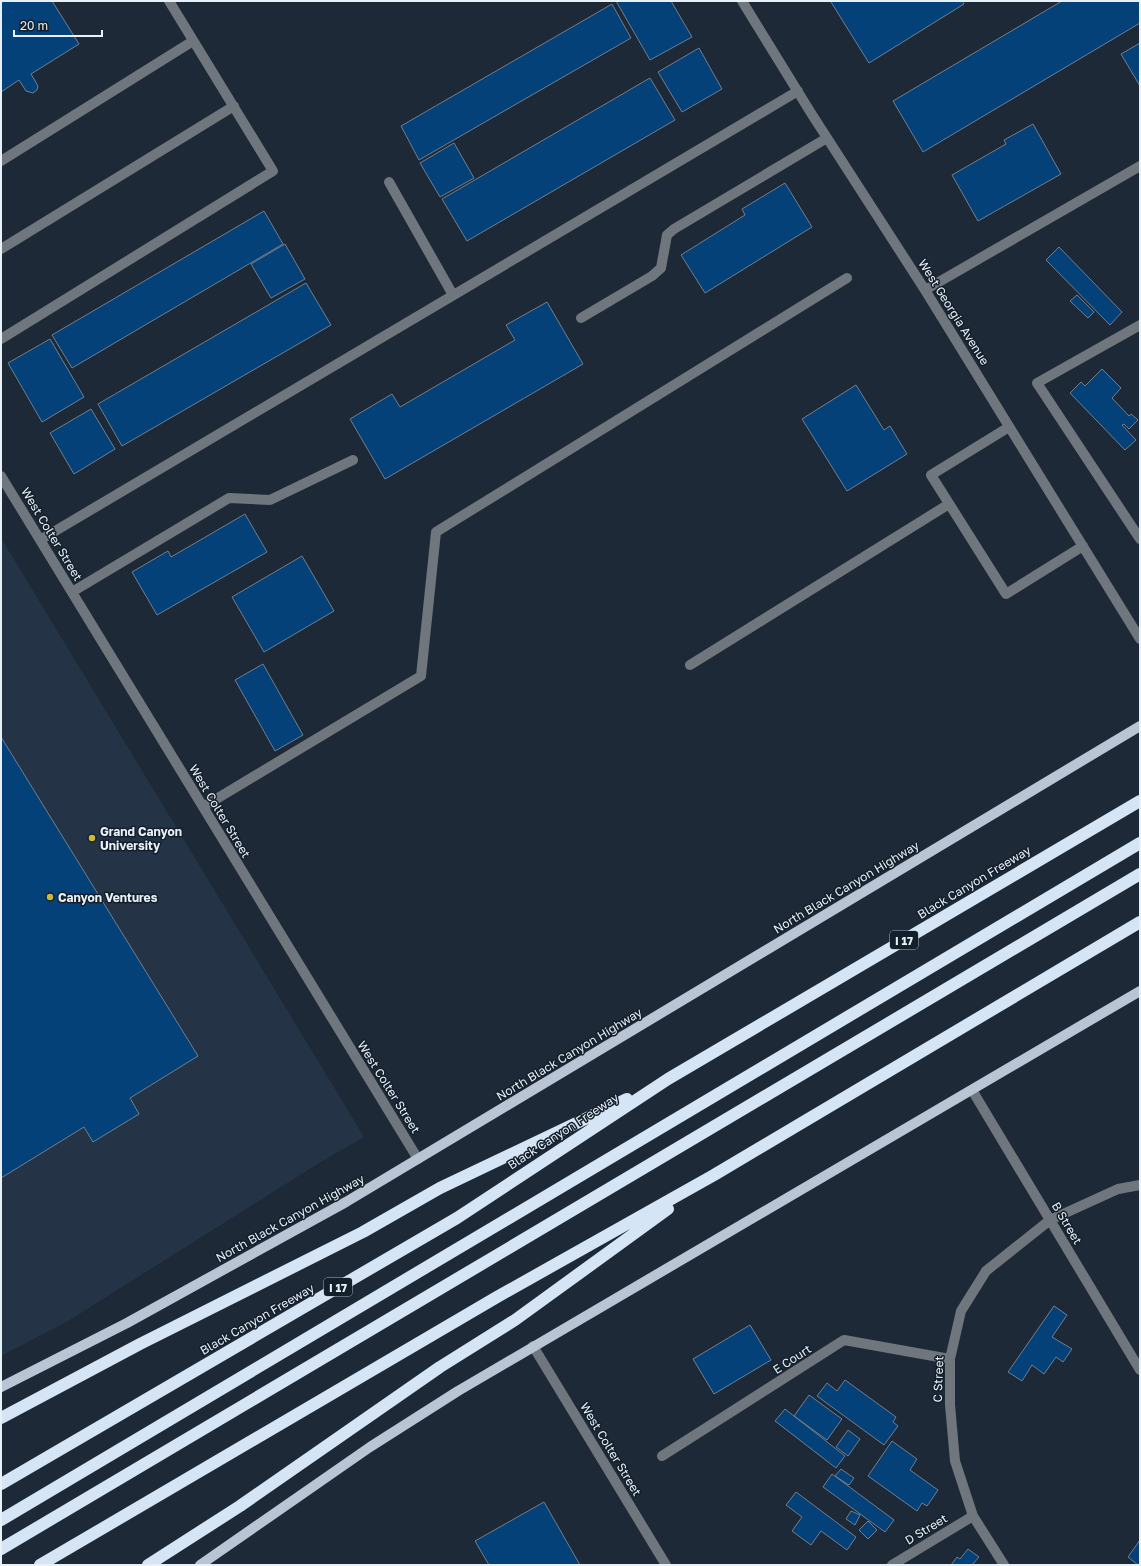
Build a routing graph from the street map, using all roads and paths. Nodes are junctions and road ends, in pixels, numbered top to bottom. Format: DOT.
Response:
graph roads {
  1 [pos="169,1"];
  2 [pos="742,1"];
  3 [pos="193,42"];
  4 [pos="798,92"];
  5 [pos="234,106"];
  6 [pos="827,138"];
  7 [pos="1,161"];
  8 [pos="1140,166"];
  9 [pos="389,182"];
  10 [pos="1,249"];
  11 [pos="848,278"];
  12 [pos="925,290"];
  13 [pos="453,295"];
  14 [pos="581,318"];
  15 [pos="1140,324"];
  16 [pos="1,339"];
  17 [pos="1009,427"];
  18 [pos="353,460"];
  19 [pos="1,476"];
  20 [pos="949,504"];
  21 [pos="1140,539"];
  22 [pos="40,540"];
  23 [pos="1083,546"];
  24 [pos="72,592"];
  25 [pos="1140,639"];
  26 [pos="690,665"];
  27 [pos="1140,726"];
  28 [pos="1140,801"];
  29 [pos="203,807"];
  30 [pos="1140,844"];
  31 [pos="1140,874"];
  32 [pos="1140,922"];
  33 [pos="1140,991"];
  34 [pos="668,1080"];
  35 [pos="972,1090"];
  36 [pos="418,1159"];
  37 [pos="714,1175"];
  38 [pos="1140,1185"];
  39 [pos="1050,1220"];
  40 [pos="533,1346"];
  41 [pos="950,1359"];
  42 [pos="1140,1370"];
  43 [pos="1,1387"];
  44 [pos="1,1418"];
  45 [pos="662,1456"];
  46 [pos="1,1484"];
  47 [pos="973,1516"];
  48 [pos="1,1520"];
  49 [pos="1,1549"];
  50 [pos="40,1565"];
  51 [pos="148,1565"];
  52 [pos="200,1565"];
  53 [pos="666,1565"];
  54 [pos="892,1565"];
  55 [pos="1004,1565"];
  1 -- 3 [label="street"];
  2 -- 4 [label="street, West Georgia Avenue"];
  3 -- 5 [label="street"];
  3 -- 7 [label="street"];
  4 -- 6 [label="street, West Georgia Avenue"];
  4 -- 13 [label="street"];
  5 -- 10 [label="street"];
  5 -- 16 [label="street"];
  6 -- 12 [label="street, West Georgia Avenue"];
  6 -- 14 [label="street"];
  8 -- 12 [label="street"];
  9 -- 13 [label="street"];
  11 -- 29 [label="street"];
  12 -- 17 [label="street, West Georgia Avenue"];
  13 -- 22 [label="street"];
  15 -- 21 [label="street"];
  17 -- 20 [label="street"];
  17 -- 23 [label="street, West Georgia Avenue"];
  18 -- 24 [label="street"];
  19 -- 22 [label="street, West Colter Street"];
  20 -- 23 [label="street"];
  20 -- 26 [label="street"];
  22 -- 24 [label="street, West Colter Street"];
  23 -- 25 [label="street, West Georgia Avenue"];
  24 -- 29 [label="street, West Colter Street"];
  27 -- 36 [label="main road, North Black Canyon Highway"];
  28 -- 34 [label="highway, Black Canyon Freeway / I 17"];
  29 -- 36 [label="street, West Colter Street"];
  30 -- 48 [label="highway"];
  31 -- 49 [label="highway"];
  32 -- 37 [label="highway"];
  33 -- 35 [label="main road"];
  34 -- 44 [label="highway"];
  34 -- 46 [label="highway, Black Canyon Freeway / I 17"];
  35 -- 39 [label="street, B Street"];
  35 -- 40 [label="main road"];
  36 -- 43 [label="main road, North Black Canyon Highway"];
  37 -- 50 [label="highway"];
  37 -- 51 [label="highway"];
  38 -- 39 [label="street, C Street"];
  39 -- 41 [label="street, C Street"];
  39 -- 42 [label="street, B Street"];
  40 -- 52 [label="main road"];
  40 -- 53 [label="street, West Colter Street"];
  41 -- 45 [label="street, E Court"];
  41 -- 47 [label="street, C Street"];
  47 -- 54 [label="street, D Street"];
  47 -- 55 [label="street, C Street"];
}
